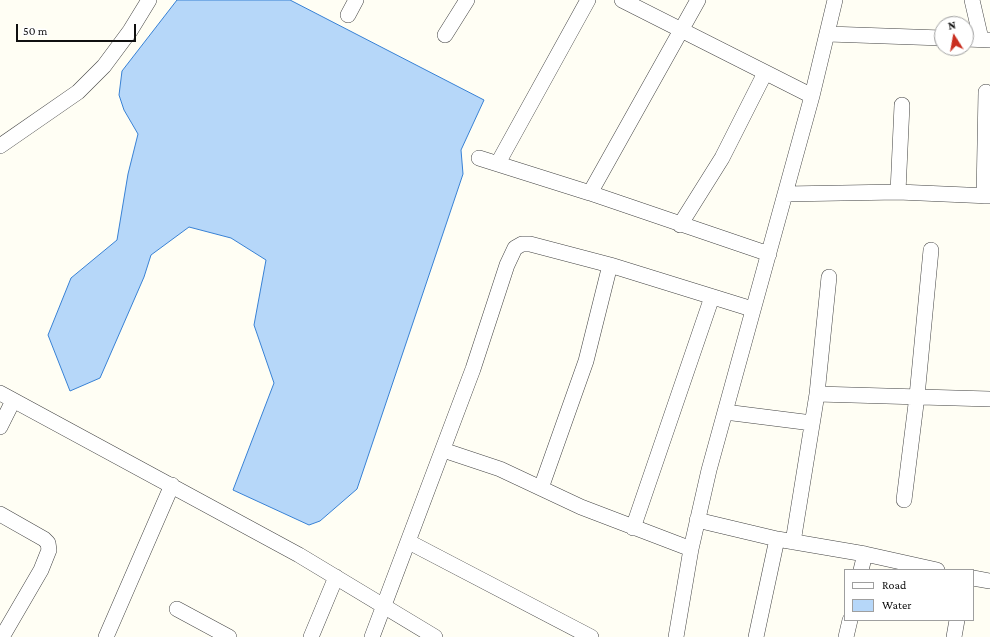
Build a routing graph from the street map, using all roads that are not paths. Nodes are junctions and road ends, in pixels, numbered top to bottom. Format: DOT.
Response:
graph roads {
  1 [pos="149,0"];
  2 [pos="356,0"];
  3 [pos="467,0"];
  4 [pos="588,0"];
  5 [pos="622,0"];
  6 [pos="698,0"];
  7 [pos="835,0"];
  8 [pos="972,0"];
  9 [pos="348,15"];
  10 [pos="682,30"];
  11 [pos="828,34"];
  12 [pos="445,35"];
  13 [pos="934,38"];
  14 [pos="974,39"];
  15 [pos="986,39"];
  16 [pos="765,73"];
  17 [pos="986,92"];
  18 [pos="812,96"];
  19 [pos="902,105"];
  20 [pos="0,146"];
  21 [pos="479,158"];
  22 [pos="498,163"];
  23 [pos="898,192"];
  24 [pos="590,193"];
  25 [pos="785,194"];
  26 [pos="987,196"];
  27 [pos="680,226"];
  28 [pos="931,250"];
  29 [pos="769,254"];
  30 [pos="610,265"];
  31 [pos="829,277"];
  32 [pos="712,297"];
  33 [pos="752,309"];
  34 [pos="817,394"];
  35 [pos="917,396"];
  36 [pos="6,397"];
  37 [pos="990,399"];
  38 [pos="725,412"];
  39 [pos="812,423"];
  40 [pos="0,427"];
  41 [pos="443,450"];
  42 [pos="172,485"];
  43 [pos="541,488"];
  44 [pos="904,500"];
  45 [pos="0,514"];
  46 [pos="697,520"];
  47 [pos="633,528"];
  48 [pos="777,539"];
  49 [pos="409,542"];
  50 [pos="793,542"];
  51 [pos="691,549"];
  52 [pos="865,554"];
  53 [pos="862,569"];
  54 [pos="932,569"];
  55 [pos="336,577"];
  56 [pos="974,578"];
  57 [pos="990,581"];
  58 [pos="384,605"];
  59 [pos="177,609"];
  60 [pos="850,621"];
  61 [pos="957,621"];
  62 [pos="2,637"];
  63 [pos="106,637"];
  64 [pos="229,637"];
  65 [pos="310,637"];
  66 [pos="372,637"];
  67 [pos="435,637"];
  68 [pos="591,637"];
  69 [pos="676,637"];
  70 [pos="756,637"];
  71 [pos="846,637"];
  72 [pos="954,637"];
  1 -- 20 [label="street"];
  2 -- 9 [label="street"];
  3 -- 12 [label="street"];
  4 -- 22 [label="street"];
  5 -- 10 [label="street"];
  6 -- 10 [label="street"];
  7 -- 11 [label="street"];
  8 -- 15 [label="street"];
  10 -- 16 [label="street"];
  10 -- 24 [label="street"];
  11 -- 13 [label="street"];
  11 -- 18 [label="street"];
  14 -- 15 [label="street"];
  16 -- 18 [label="street"];
  16 -- 27 [label="street"];
  17 -- 26 [label="street"];
  18 -- 25 [label="street"];
  19 -- 23 [label="street"];
  21 -- 22 [label="street"];
  22 -- 24 [label="street"];
  23 -- 25 [label="street"];
  23 -- 26 [label="street"];
  24 -- 27 [label="street"];
  25 -- 29 [label="street"];
  27 -- 29 [label="street"];
  28 -- 35 [label="street"];
  29 -- 33 [label="street"];
  30 -- 32 [label="street"];
  30 -- 41 [label="street"];
  30 -- 43 [label="street"];
  31 -- 34 [label="street"];
  32 -- 33 [label="street"];
  32 -- 47 [label="street"];
  33 -- 38 [label="street"];
  34 -- 35 [label="street"];
  34 -- 39 [label="street"];
  35 -- 37 [label="street"];
  35 -- 44 [label="street"];
  36 -- 40 [label="street"];
  36 -- 42 [label="street"];
  38 -- 39 [label="street"];
  38 -- 46 [label="street"];
  39 -- 50 [label="street"];
  41 -- 43 [label="street"];
  41 -- 49 [label="street"];
  42 -- 55 [label="street"];
  42 -- 63 [label="street"];
  43 -- 47 [label="street"];
  45 -- 62 [label="street"];
  46 -- 48 [label="street"];
  46 -- 51 [label="street"];
  47 -- 51 [label="street"];
  48 -- 50 [label="street"];
  48 -- 70 [label="street"];
  49 -- 58 [label="street"];
  49 -- 68 [label="street"];
  50 -- 52 [label="street"];
  51 -- 69 [label="street"];
  52 -- 53 [label="street"];
  52 -- 54 [label="street"];
  55 -- 58 [label="street"];
  55 -- 65 [label="street"];
  56 -- 57 [label="street"];
  58 -- 66 [label="street"];
  58 -- 67 [label="street"];
  59 -- 64 [label="street"];
  60 -- 71 [label="street"];
  61 -- 72 [label="street"];
}
